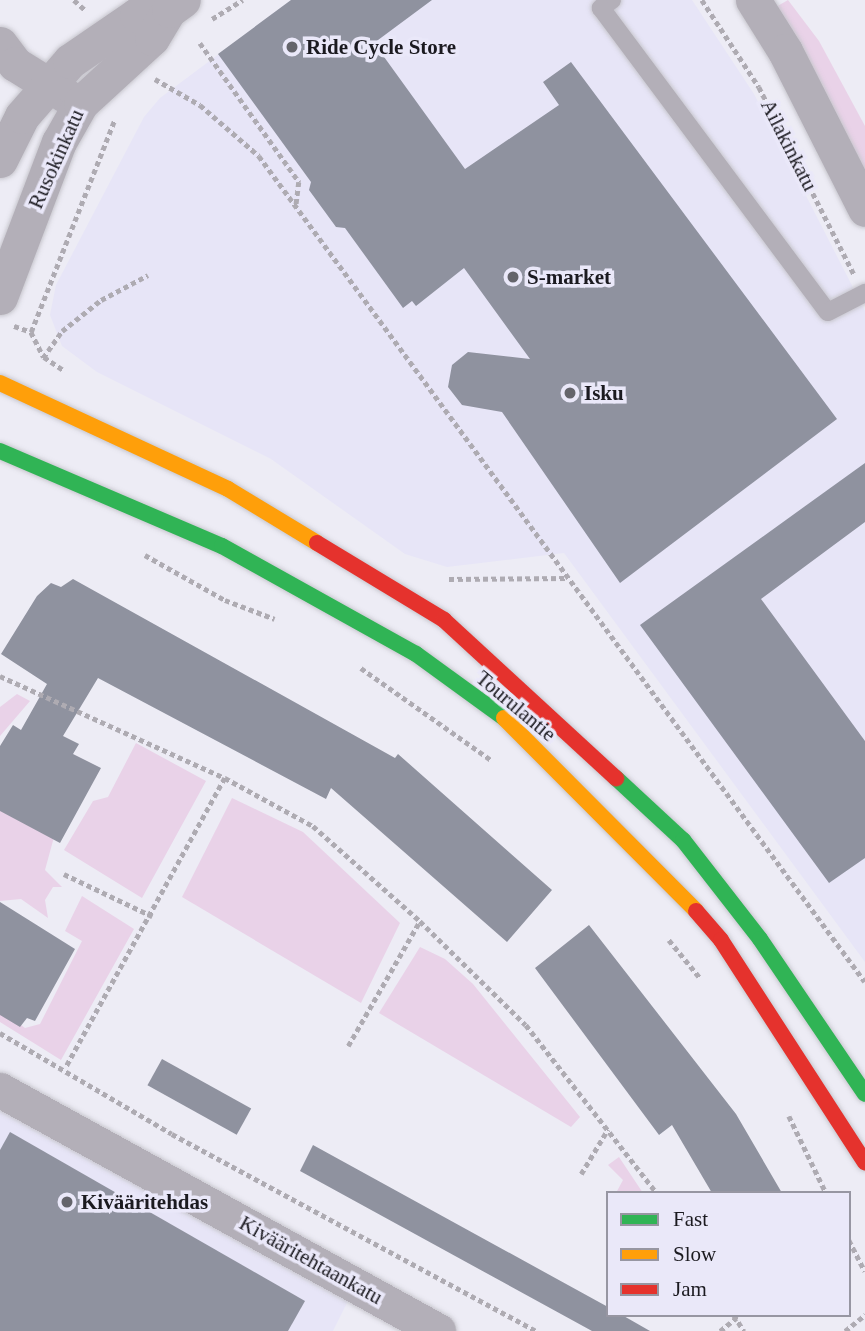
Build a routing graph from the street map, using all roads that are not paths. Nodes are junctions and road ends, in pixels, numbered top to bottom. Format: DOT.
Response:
graph roads {
  1 [pos="612,0"];
  2 [pos="753,0"];
  3 [pos="176,5"];
  4 [pos="0,44"];
  5 [pos="116,46"];
  6 [pos="45,86"];
  7 [pos="80,103"];
  8 [pos="0,160"];
  9 [pos="865,209"];
  10 [pos="864,294"];
  11 [pos="0,298"];
  12 [pos="0,383"];
  13 [pos="0,451"];
  14 [pos="0,1090"];
  15 [pos="865,1094"];
  16 [pos="865,1163"];
  17 [pos="438,1331"];
  1 -- 10 [label="lane"];
  2 -- 9 [label="street, Ailakinkatu"];
  3 -- 5 [label="street, Rusokinkatu"];
  4 -- 6 [label="street"];
  5 -- 6 [label="street, Rusokinkatu"];
  5 -- 7 [label="street, Rusokinkatu"];
  6 -- 7 [label="street"];
  6 -- 8 [label="street, Rusokinkatu"];
  7 -- 11 [label="street, Rusokinkatu"];
  12 -- 15 [label="main road, Tourulantie"];
  13 -- 16 [label="main road, Tourulantie"];
  14 -- 17 [label="street, Kivääritehtaankatu"];
}
